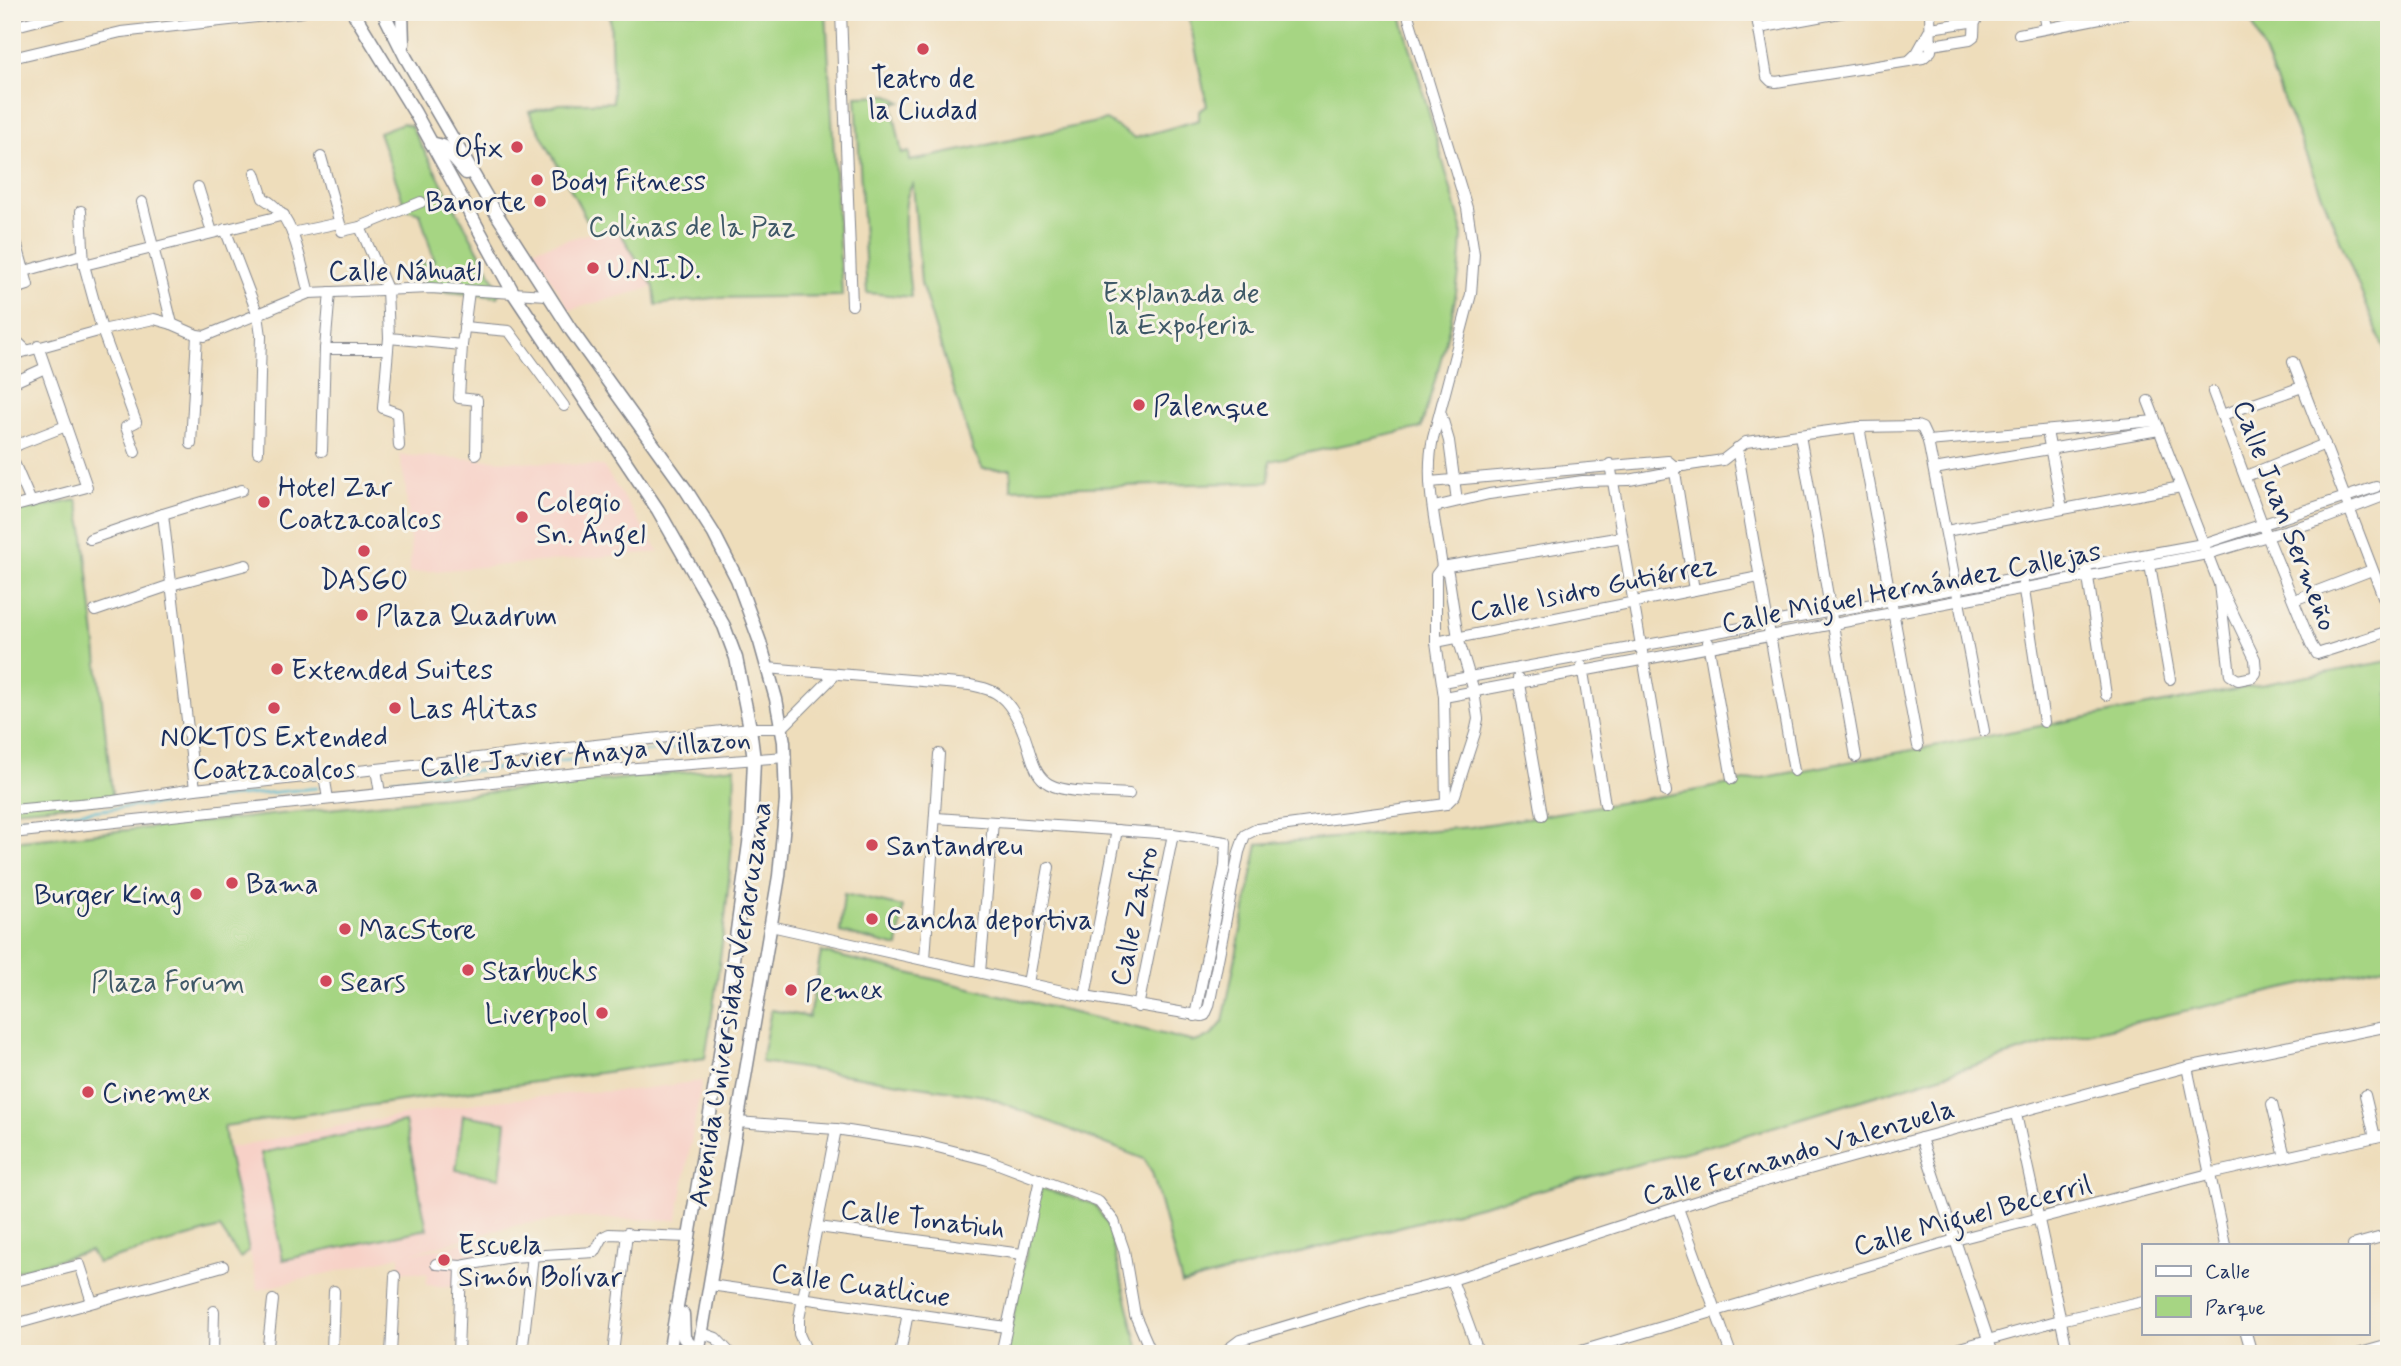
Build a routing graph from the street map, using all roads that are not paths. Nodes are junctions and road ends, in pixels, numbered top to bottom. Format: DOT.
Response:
graph roads {
  1 [pos="70,12"];
  2 [pos="303,12"];
  3 [pos="353,12"];
  4 [pos="383,12"];
  5 [pos="401,12"];
  6 [pos="841,12"];
  7 [pos="1407,12"];
  8 [pos="1756,12"];
  9 [pos="1845,12"];
  10 [pos="1930,12"];
  11 [pos="2044,12"];
  12 [pos="2131,12"];
  13 [pos="1812,15"];
  14 [pos="230,16"];
  15 [pos="1976,17"];
  16 [pos="12,27"];
  17 [pos="1759,28"];
  18 [pos="1931,28"];
  19 [pos="2047,28"];
  20 [pos="2019,34"];
  21 [pos="1933,45"];
  22 [pos="403,51"];
  23 [pos="12,58"];
  24 [pos="1909,61"];
  25 [pos="431,143"];
  26 [pos="321,157"];
  27 [pos="255,173"];
  28 [pos="473,174"];
  29 [pos="198,187"];
  30 [pos="142,202"];
  31 [pos="421,202"];
  32 [pos="81,211"];
  33 [pos="284,215"];
  34 [pos="339,223"];
  35 [pos="360,227"];
  36 [pos="225,229"];
  37 [pos="212,232"];
  38 [pos="292,233"];
  39 [pos="15,238"];
  40 [pos="153,248"];
  41 [pos="83,260"];
  42 [pos="25,271"];
  43 [pos="387,289"];
  44 [pos="12,290"];
  45 [pos="469,291"];
  46 [pos="330,292"];
  47 [pos="309,293"];
  48 [pos="514,294"];
  49 [pos="547,295"];
  50 [pos="852,304"];
  51 [pos="258,315"];
  52 [pos="172,324"];
  53 [pos="464,327"];
  54 [pos="102,330"];
  55 [pos="197,335"];
  56 [pos="12,337"];
  57 [pos="388,343"];
  58 [pos="462,345"];
  59 [pos="38,346"];
  60 [pos="325,349"];
  61 [pos="26,350"];
  62 [pos="12,355"];
  63 [pos="2293,362"];
  64 [pos="45,369"];
  65 [pos="12,383"];
  66 [pos="2302,387"];
  67 [pos="2213,392"];
  68 [pos="2148,401"];
  69 [pos="564,407"];
  70 [pos="1441,414"];
  71 [pos="2222,415"];
  72 [pos="2157,425"];
  73 [pos="66,426"];
  74 [pos="1859,427"];
  75 [pos="12,431"];
  76 [pos="2047,431"];
  77 [pos="1800,435"];
  78 [pos="1928,441"];
  79 [pos="191,444"];
  80 [pos="2325,444"];
  81 [pos="15,446"];
  82 [pos="399,446"];
  83 [pos="1737,448"];
  84 [pos="2051,449"];
  85 [pos="322,451"];
  86 [pos="135,452"];
  87 [pos="258,452"];
  88 [pos="476,454"];
  89 [pos="12,458"];
  90 [pos="1610,464"];
  91 [pos="1674,466"];
  92 [pos="1934,469"];
  93 [pos="2246,476"];
  94 [pos="1453,480"];
  95 [pos="1612,481"];
  96 [pos="1430,482"];
  97 [pos="2181,487"];
  98 [pos="242,490"];
  99 [pos="2345,499"];
  100 [pos="1457,501"];
  101 [pos="31,502"];
  102 [pos="1433,506"];
  103 [pos="12,507"];
  104 [pos="2062,509"];
  105 [pos="2349,510"];
  106 [pos="163,514"];
  107 [pos="1946,531"];
  108 [pos="2265,531"];
  109 [pos="1622,537"];
  110 [pos="90,539"];
  111 [pos="2205,549"];
  112 [pos="2149,559"];
  113 [pos="246,565"];
  114 [pos="1442,566"];
  115 [pos="2372,570"];
  116 [pos="2087,571"];
  117 [pos="1759,577"];
  118 [pos="2023,582"];
  119 [pos="2219,584"];
  120 [pos="172,585"];
  121 [pos="1695,590"];
  122 [pos="1958,594"];
  123 [pos="1892,600"];
  124 [pos="2294,600"];
  125 [pos="1634,602"];
  126 [pos="95,611"];
  127 [pos="1830,612"];
  128 [pos="1894,612"];
  129 [pos="2389,612"];
  130 [pos="1767,623"];
  131 [pos="1832,624"];
  132 [pos="2389,631"];
  133 [pos="1706,634"];
  134 [pos="1769,636"];
  135 [pos="1458,638"];
  136 [pos="1436,642"];
  137 [pos="1642,646"];
  138 [pos="1709,647"];
  139 [pos="1580,657"];
  140 [pos="1644,659"];
  141 [pos="767,668"];
  142 [pos="1517,668"];
  143 [pos="1583,671"];
  144 [pos="835,676"];
  145 [pos="1470,676"];
  146 [pos="2170,679"];
  147 [pos="1442,682"];
  148 [pos="1519,683"];
  149 [pos="1474,691"];
  150 [pos="2106,695"];
  151 [pos="1444,697"];
  152 [pos="2044,722"];
  153 [pos="750,728"];
  154 [pos="782,728"];
  155 [pos="1984,731"];
  156 [pos="1918,746"];
  157 [pos="939,754"];
  158 [pos="786,757"];
  159 [pos="1856,757"];
  160 [pos="754,760"];
  161 [pos="376,769"];
  162 [pos="1794,771"];
  163 [pos="324,775"];
  164 [pos="1732,779"];
  165 [pos="195,789"];
  166 [pos="1666,792"];
  167 [pos="380,793"];
  168 [pos="1129,794"];
  169 [pos="328,799"];
  170 [pos="1446,804"];
  171 [pos="1605,804"];
  172 [pos="12,810"];
  173 [pos="1542,815"];
  174 [pos="936,818"];
  175 [pos="993,822"];
  176 [pos="1117,830"];
  177 [pos="12,833"];
  178 [pos="1173,834"];
  179 [pos="1049,867"];
  180 [pos="771,926"];
  181 [pos="925,960"];
  182 [pos="980,972"];
  183 [pos="1028,983"];
  184 [pos="1085,996"];
  185 [pos="1138,1007"];
  186 [pos="1200,1016"];
  187 [pos="2389,1026"];
  188 [pos="2187,1067"];
  189 [pos="2365,1096"];
  190 [pos="2272,1104"];
  191 [pos="2016,1114"];
  192 [pos="737,1122"];
  193 [pos="836,1129"];
  194 [pos="2389,1134"];
  195 [pos="2375,1137"];
  196 [pos="1921,1138"];
  197 [pos="2285,1157"];
  198 [pos="2209,1174"];
  199 [pos="1040,1179"];
  200 [pos="1678,1208"];
  201 [pos="2039,1219"];
  202 [pos="818,1227"];
  203 [pos="627,1233"];
  204 [pos="2389,1235"];
  205 [pos="688,1237"];
  206 [pos="1955,1240"];
  207 [pos="2225,1244"];
  208 [pos="2357,1244"];
  209 [pos="1022,1254"];
  210 [pos="533,1255"];
  211 [pos="436,1264"];
  212 [pos="459,1265"];
  213 [pos="223,1266"];
  214 [pos="395,1276"];
  215 [pos="1452,1280"];
  216 [pos="12,1282"];
  217 [pos="710,1286"];
  218 [pos="334,1291"];
  219 [pos="273,1300"];
  220 [pos="803,1300"];
  221 [pos="2142,1301"];
  222 [pos="92,1302"];
  223 [pos="1715,1310"];
  224 [pos="214,1311"];
  225 [pos="908,1312"];
  226 [pos="2060,1320"];
  227 [pos="12,1325"];
  228 [pos="1006,1327"];
  229 [pos="702,1334"];
  230 [pos="2246,1334"];
  231 [pos="1988,1340"];
  232 [pos="687,1343"];
  233 [pos="2389,1345"];
  234 [pos="1229,1351"];
  235 [pos="698,1353"];
  236 [pos="166,1354"];
  237 [pos="174,1354"];
  238 [pos="213,1354"];
  239 [pos="267,1354"];
  240 [pos="332,1354"];
  241 [pos="391,1354"];
  242 [pos="458,1354"];
  243 [pos="522,1354"];
  244 [pos="612,1354"];
  245 [pos="669,1354"];
  246 [pos="677,1354"];
  247 [pos="704,1354"];
  248 [pos="731,1354"];
  249 [pos="808,1354"];
  250 [pos="900,1354"];
  251 [pos="1000,1354"];
  252 [pos="1152,1354"];
  253 [pos="1479,1354"];
  254 [pos="1571,1354"];
  255 [pos="1731,1354"];
  256 [pos="1938,1354"];
  257 [pos="1993,1354"];
  258 [pos="2068,1354"];
  259 [pos="2252,1354"];
  260 [pos="2357,1354"];
  1 -- 16 [label="street"];
  2 -- 14 [label="street"];
  3 -- 25 [label="main road, Avenida Universidad Veracruzana"];
  4 -- 22 [label="main road, Avenida Universidad Veracruzana"];
  5 -- 22 [label="main road"];
  6 -- 50 [label="street"];
  7 -- 70 [label="street"];
  8 -- 17 [label="street"];
  9 -- 13 [label="street"];
  10 -- 18 [label="street"];
  11 -- 19 [label="street"];
  12 -- 19 [label="street"];
  13 -- 17 [label="street"];
  14 -- 23 [label="street"];
  15 -- 18 [label="street"];
  15 -- 21 [label="street"];
  17 -- 24 [label="street"];
  18 -- 21 [label="street"];
  18 -- 24 [label="street"];
  19 -- 20 [label="street"];
  21 -- 24 [label="street"];
  22 -- 28 [label="main road, Avenida Universidad Veracruzana"];
  25 -- 28 [label="main road"];
  25 -- 48 [label="main road, Avenida Universidad Veracruzana"];
  26 -- 34 [label="street"];
  27 -- 33 [label="street"];
  28 -- 49 [label="main road, Avenida Universidad Veracruzana"];
  29 -- 37 [label="street"];
  30 -- 40 [label="street"];
  31 -- 35 [label="street"];
  32 -- 41 [label="street"];
  33 -- 36 [label="street"];
  33 -- 38 [label="street"];
  34 -- 35 [label="street"];
  34 -- 38 [label="street"];
  35 -- 43 [label="street"];
  36 -- 37 [label="street"];
  36 -- 51 [label="street"];
  37 -- 40 [label="street"];
  38 -- 47 [label="street"];
  39 -- 42 [label="street"];
  40 -- 41 [label="street"];
  40 -- 52 [label="street"];
  41 -- 42 [label="street"];
  41 -- 54 [label="street"];
  42 -- 44 [label="street"];
  43 -- 45 [label="street, Calle Náhuatl"];
  43 -- 46 [label="street, Calle Náhuatl"];
  43 -- 57 [label="street"];
  45 -- 48 [label="street, Calle Náhuatl"];
  45 -- 53 [label="street"];
  46 -- 47 [label="street, Calle Náhuatl"];
  46 -- 60 [label="street"];
  47 -- 51 [label="street, Calle Náhuatl"];
  48 -- 49 [label="street, Calle Náhuatl"];
  48 -- 153 [label="main road, Avenida Universidad Veracruzana"];
  49 -- 141 [label="main road, Avenida Universidad Veracruzana"];
  51 -- 55 [label="street, Calle Náhuatl"];
  51 -- 87 [label="street"];
  52 -- 54 [label="street"];
  52 -- 55 [label="street"];
  53 -- 58 [label="street"];
  53 -- 69 [label="street"];
  54 -- 59 [label="street"];
  54 -- 86 [label="street"];
  55 -- 79 [label="street"];
  56 -- 61 [label="street"];
  57 -- 58 [label="street"];
  57 -- 60 [label="street"];
  57 -- 82 [label="street"];
  58 -- 88 [label="street"];
  59 -- 61 [label="street"];
  59 -- 64 [label="street"];
  60 -- 85 [label="street"];
  61 -- 62 [label="street"];
  63 -- 66 [label="street"];
  64 -- 65 [label="street"];
  64 -- 73 [label="street"];
  66 -- 71 [label="street"];
  66 -- 80 [label="street"];
  67 -- 71 [label="street, Calle Juan Sermeño"];
  68 -- 72 [label="street"];
  70 -- 94 [label="street"];
  70 -- 96 [label="street"];
  71 -- 93 [label="street, Calle Juan Sermeño"];
  72 -- 76 [label="street"];
  72 -- 84 [label="street"];
  72 -- 97 [label="street"];
  73 -- 81 [label="street"];
  73 -- 101 [label="street"];
  74 -- 77 [label="street"];
  74 -- 78 [label="street"];
  74 -- 123 [label="street"];
  75 -- 81 [label="street"];
  76 -- 78 [label="street"];
  76 -- 84 [label="street"];
  77 -- 83 [label="street"];
  77 -- 127 [label="street"];
  78 -- 92 [label="street"];
  80 -- 93 [label="street"];
  80 -- 99 [label="street"];
  83 -- 91 [label="street"];
  83 -- 117 [label="street"];
  84 -- 92 [label="street"];
  84 -- 104 [label="street"];
  89 -- 101 [label="street"];
  90 -- 91 [label="street"];
  90 -- 94 [label="street"];
  90 -- 95 [label="street"];
  91 -- 95 [label="street"];
  91 -- 121 [label="street"];
  92 -- 107 [label="street"];
  93 -- 108 [label="street, Calle Juan Sermeño"];
  94 -- 96 [label="street"];
  94 -- 100 [label="street"];
  95 -- 100 [label="street"];
  95 -- 109 [label="street"];
  96 -- 102 [label="street"];
  97 -- 104 [label="street"];
  97 -- 111 [label="street"];
  98 -- 106 [label="street"];
  99 -- 105 [label="street"];
  99 -- 105 [label="street, Calle Miguel Hernández Callejas"];
  99 -- 108 [label="street, Calle Miguel Hernández Callejas"];
  100 -- 102 [label="street"];
  101 -- 103 [label="street"];
  102 -- 114 [label="street"];
  104 -- 107 [label="street"];
  105 -- 108 [label="street, Calle Miguel Hernández Callejas"];
  105 -- 115 [label="street"];
  106 -- 110 [label="street"];
  106 -- 120 [label="street"];
  107 -- 122 [label="street"];
  108 -- 111 [label="street, Calle Miguel Hernández Callejas"];
  108 -- 124 [label="street, Calle Juan Sermeño"];
  109 -- 114 [label="street"];
  109 -- 125 [label="street"];
  111 -- 112 [label="street, Calle Miguel Hernández Callejas"];
  111 -- 119 [label="street"];
  112 -- 116 [label="street, Calle Miguel Hernández Callejas"];
  112 -- 146 [label="street"];
  113 -- 120 [label="street"];
  114 -- 135 [label="street"];
  114 -- 136 [label="street"];
  115 -- 124 [label="street"];
  115 -- 129 [label="street"];
  116 -- 118 [label="street, Calle Miguel Hernández Callejas"];
  116 -- 150 [label="street"];
  117 -- 121 [label="street, Calle Isidro Gutiérrez"];
  117 -- 130 [label="street"];
  118 -- 122 [label="street, Calle Miguel Hernández Callejas"];
  118 -- 152 [label="street"];
  119 -- 119 [label="street"];
  120 -- 126 [label="street"];
  120 -- 165 [label="street"];
  121 -- 125 [label="street, Calle Isidro Gutiérrez"];
  122 -- 123 [label="street, Calle Miguel Hernández Callejas"];
  122 -- 128 [label="street, Calle Miguel Hernández Callejas"];
  122 -- 155 [label="street"];
  123 -- 127 [label="street, Calle Miguel Hernández Callejas"];
  123 -- 128 [label="street"];
  124 -- 132 [label="street, Calle Juan Sermeño"];
  125 -- 135 [label="street, Calle Isidro Gutiérrez"];
  125 -- 137 [label="street"];
  127 -- 130 [label="street, Calle Miguel Hernández Callejas"];
  127 -- 131 [label="street"];
  128 -- 131 [label="street, Calle Miguel Hernández Callejas"];
  128 -- 156 [label="street"];
  130 -- 133 [label="street, Calle Miguel Hernández Callejas"];
  130 -- 134 [label="street"];
  131 -- 134 [label="street, Calle Miguel Hernández Callejas"];
  131 -- 159 [label="street"];
  133 -- 137 [label="street, Calle Miguel Hernández Callejas"];
  133 -- 138 [label="street"];
  134 -- 138 [label="street, Calle Miguel Hernández Callejas"];
  134 -- 162 [label="street"];
  135 -- 136 [label="street, Calle Isidro Gutiérrez"];
  135 -- 145 [label="street"];
  136 -- 147 [label="street"];
  137 -- 139 [label="street, Calle Miguel Hernández Callejas"];
  137 -- 140 [label="street"];
  138 -- 140 [label="street, Calle Miguel Hernández Callejas"];
  138 -- 164 [label="street"];
  139 -- 142 [label="street, Calle Miguel Hernández Callejas"];
  139 -- 143 [label="street"];
  140 -- 143 [label="street, Calle Miguel Hernández Callejas"];
  140 -- 166 [label="street"];
  141 -- 144 [label="street"];
  141 -- 154 [label="main road, Avenida Universidad Veracruzana"];
  142 -- 145 [label="street, Calle Miguel Hernández Callejas"];
  142 -- 148 [label="street"];
  143 -- 148 [label="street, Calle Miguel Hernández Callejas"];
  143 -- 171 [label="street"];
  144 -- 154 [label="street"];
  144 -- 168 [label="street"];
  145 -- 147 [label="street, Calle Miguel Hernández Callejas"];
  145 -- 149 [label="street"];
  147 -- 151 [label="street"];
  148 -- 149 [label="street, Calle Miguel Hernández Callejas"];
  148 -- 173 [label="street"];
  149 -- 151 [label="street, Calle Miguel Hernández Callejas"];
  149 -- 170 [label="street"];
  151 -- 170 [label="street"];
  153 -- 154 [label="street, Calle Javier Anaya Villazon"];
  153 -- 160 [label="main road, Avenida Universidad Veracruzana"];
  153 -- 161 [label="street, Calle Javier Anaya Villazon"];
  154 -- 158 [label="main road, Avenida Universidad Veracruzana"];
  157 -- 174 [label="street"];
  158 -- 160 [label="street, Calle Javier Anaya Villazon"];
  158 -- 180 [label="main road, Avenida Universidad Veracruzana"];
  160 -- 167 [label="street, Calle Javier Anaya Villazon"];
  160 -- 205 [label="main road, Avenida Universidad Veracruzana"];
  161 -- 163 [label="street, Calle Javier Anaya Villazon"];
  161 -- 167 [label="street"];
  163 -- 165 [label="street, Calle Javier Anaya Villazon"];
  163 -- 169 [label="street"];
  165 -- 172 [label="street, Calle Javier Anaya Villazon"];
  167 -- 169 [label="street, Calle Javier Anaya Villazon"];
  169 -- 177 [label="street, Calle Javier Anaya Villazon"];
  170 -- 186 [label="street"];
  174 -- 175 [label="street"];
  174 -- 181 [label="street"];
  175 -- 176 [label="street"];
  175 -- 182 [label="street"];
  176 -- 178 [label="street"];
  176 -- 184 [label="street"];
  178 -- 185 [label="street, Calle Zafiro"];
  178 -- 186 [label="street"];
  179 -- 183 [label="street"];
  180 -- 181 [label="street"];
  180 -- 192 [label="main road, Avenida Universidad Veracruzana"];
  181 -- 182 [label="street"];
  182 -- 183 [label="street"];
  183 -- 184 [label="street"];
  184 -- 185 [label="street"];
  185 -- 186 [label="street"];
  187 -- 188 [label="street, Calle Fernando Valenzuela"];
  188 -- 191 [label="street, Calle Fernando Valenzuela"];
  188 -- 198 [label="street"];
  189 -- 195 [label="street"];
  190 -- 197 [label="street"];
  191 -- 196 [label="street, Calle Fernando Valenzuela"];
  191 -- 201 [label="street"];
  192 -- 193 [label="street"];
  192 -- 217 [label="main road, Avenida Universidad Veracruzana"];
  193 -- 199 [label="street"];
  193 -- 202 [label="street"];
  194 -- 195 [label="street, Calle Miguel Becerril"];
  195 -- 197 [label="street, Calle Miguel Becerril"];
  196 -- 200 [label="street, Calle Fernando Valenzuela"];
  196 -- 206 [label="street"];
  197 -- 198 [label="street, Calle Miguel Becerril"];
  198 -- 201 [label="street, Calle Miguel Becerril"];
  198 -- 207 [label="street"];
  199 -- 209 [label="street"];
  199 -- 252 [label="street"];
  200 -- 215 [label="street, Calle Fernando Valenzuela"];
  200 -- 223 [label="street"];
  201 -- 206 [label="street, Calle Miguel Becerril"];
  201 -- 226 [label="street"];
  202 -- 209 [label="street, Calle Tonatiuh"];
  202 -- 220 [label="street"];
  203 -- 205 [label="street"];
  203 -- 210 [label="street"];
  203 -- 244 [label="street"];
  204 -- 208 [label="street"];
  205 -- 232 [label="main road"];
  205 -- 245 [label="main road, Avenida Universidad Veracruzana"];
  206 -- 223 [label="street, Calle Miguel Becerril"];
  206 -- 231 [label="street"];
  209 -- 228 [label="street"];
  210 -- 212 [label="street"];
  210 -- 243 [label="street"];
  211 -- 212 [label="street"];
  212 -- 242 [label="street"];
  213 -- 222 [label="street"];
  214 -- 241 [label="street"];
  215 -- 234 [label="street, Calle Fernando Valenzuela"];
  215 -- 253 [label="street"];
  216 -- 222 [label="street"];
  217 -- 220 [label="street, Calle Cuatlicue"];
  217 -- 229 [label="main road, Avenida Universidad Veracruzana"];
  218 -- 240 [label="street"];
  219 -- 239 [label="street"];
  220 -- 225 [label="street, Calle Cuatlicue"];
  220 -- 249 [label="street"];
  221 -- 226 [label="street"];
  222 -- 227 [label="street"];
  223 -- 254 [label="street, Calle Miguel Becerril"];
  223 -- 255 [label="street"];
  224 -- 238 [label="street"];
  225 -- 228 [label="street, Calle Cuatlicue"];
  225 -- 250 [label="street"];
  226 -- 231 [label="street"];
  226 -- 258 [label="street"];
  228 -- 251 [label="street"];
  229 -- 232 [label="main road"];
  229 -- 235 [label="main road, Avenida Universidad Veracruzana"];
  229 -- 248 [label="street"];
  230 -- 259 [label="street"];
  231 -- 256 [label="street"];
  231 -- 257 [label="street"];
  232 -- 235 [label="main road"];
  232 -- 246 [label="main road"];
  233 -- 260 [label="street"];
  235 -- 247 [label="street"];
  236 -- 237 [label="street"];
}
